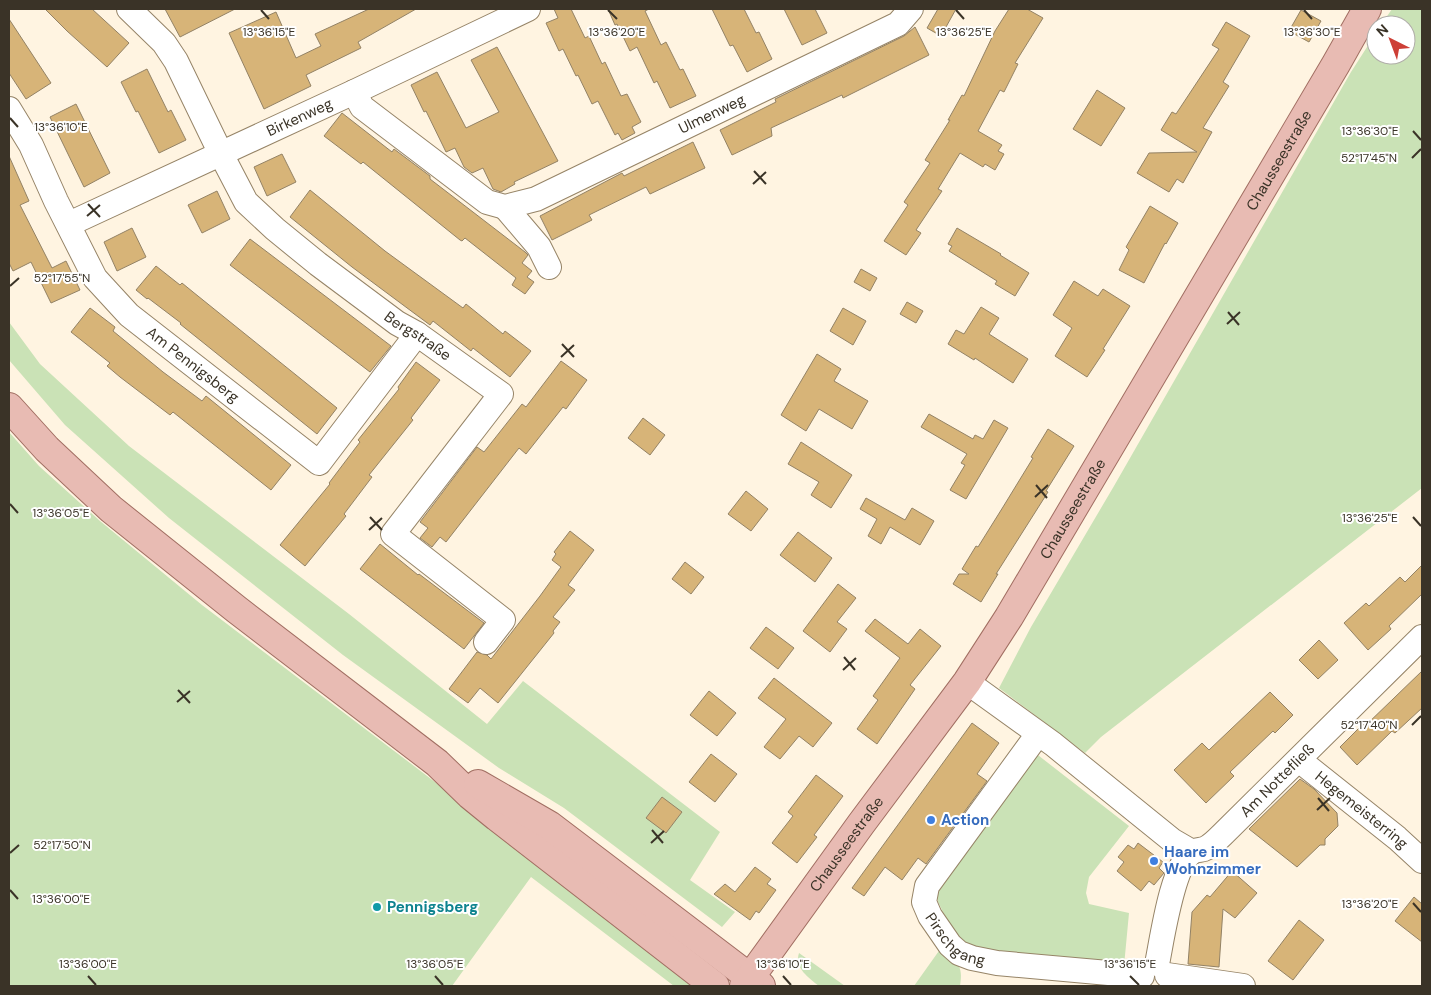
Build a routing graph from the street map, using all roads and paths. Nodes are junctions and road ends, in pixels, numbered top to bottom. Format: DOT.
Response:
graph roads {
  1 [pos="129,9"];
  2 [pos="528,9"];
  3 [pos="911,9"];
  4 [pos="1367,9"];
  5 [pos="354,92"];
  6 [pos="9,109"];
  7 [pos="221,154"];
  8 [pos="505,207"];
  9 [pos="69,224"];
  10 [pos="549,267"];
  11 [pos="417,334"];
  12 [pos="9,407"];
  13 [pos="1422,637"];
  14 [pos="486,642"];
  15 [pos="967,682"];
  16 [pos="1038,734"];
  17 [pos="1299,760"];
  18 [pos="437,763"];
  19 [pos="1192,852"];
  20 [pos="1422,861"];
  21 [pos="1155,977"];
  22 [pos="752,984"];
  23 [pos="715,986"];
  24 [pos="1243,986"];
  1 -- 7 [label="street, Bergstraße"];
  2 -- 5 [label="street, Birkenweg"];
  3 -- 8 [label="street, Ulmenweg"];
  4 -- 15 [label="main road, Chausseestraße"];
  5 -- 7 [label="street, Birkenweg"];
  5 -- 8 [label="street"];
  6 -- 9 [label="street, Am Pennigsberg"];
  7 -- 9 [label="street, Birkenweg"];
  7 -- 11 [label="street, Bergstraße"];
  8 -- 10 [label="street"];
  9 -- 11 [label="street, Am Pennigsberg"];
  11 -- 14 [label="street, Bergstraße"];
  12 -- 18 [label="main road"];
  13 -- 17 [label="street, Am Nottefließ"];
  15 -- 16 [label="street"];
  15 -- 22 [label="main road, Chausseestraße"];
  16 -- 19 [label="street"];
  16 -- 21 [label="street, Pirschgang"];
  17 -- 19 [label="street, Am Nottefließ"];
  17 -- 20 [label="street, Hegemeisterring"];
  18 -- 22 [label="main road"];
  18 -- 23 [label="main road"];
  19 -- 21 [label="street"];
  21 -- 24 [label="street, Pirschgang"];
}
